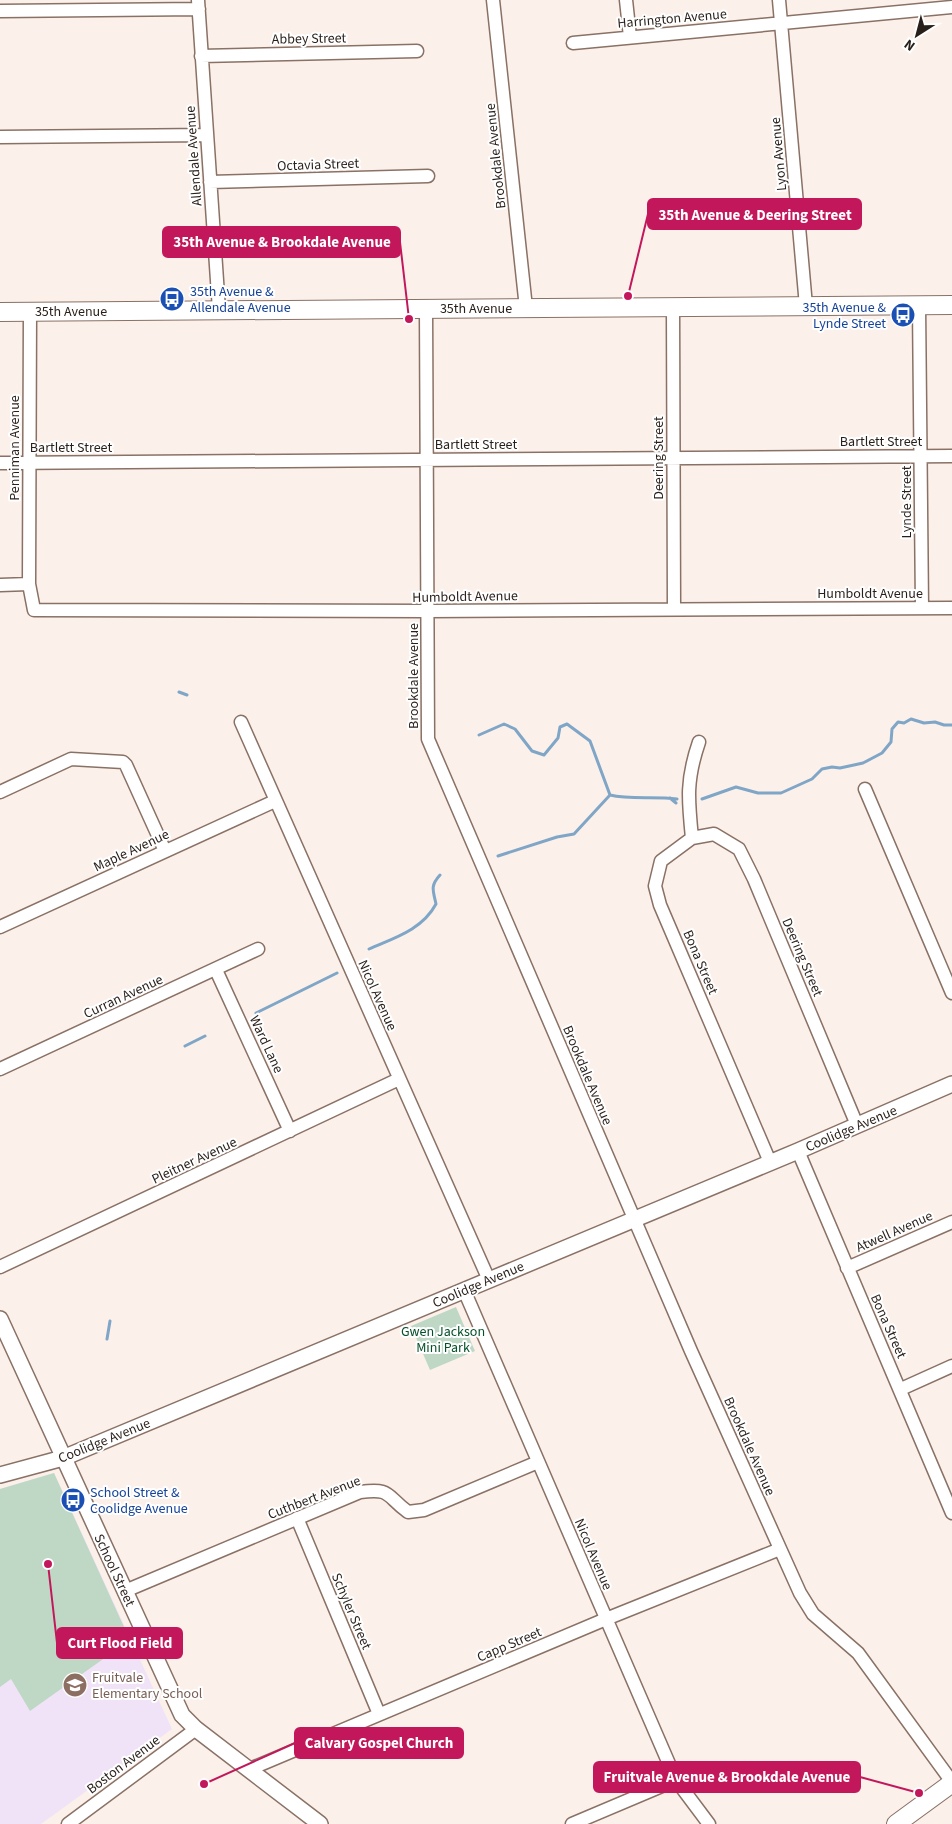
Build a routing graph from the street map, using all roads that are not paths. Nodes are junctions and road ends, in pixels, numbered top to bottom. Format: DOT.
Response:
graph roads {
  1 [pos="494,0"];
  2 [pos="626,0"];
  3 [pos="779,0"];
  4 [pos="198,5"];
  5 [pos="952,7"];
  6 [pos="0,11"];
  7 [pos="782,23"];
  8 [pos="630,37"];
  9 [pos="573,43"];
  10 [pos="417,51"];
  11 [pos="201,56"];
  12 [pos="207,135"];
  13 [pos="0,137"];
  14 [pos="428,176"];
  15 [pos="210,182"];
  16 [pos="920,305"];
  17 [pos="952,305"];
  18 [pos="806,306"];
  19 [pos="673,307"];
  20 [pos="526,308"];
  21 [pos="426,309"];
  22 [pos="220,310"];
  23 [pos="30,311"];
  24 [pos="0,312"];
  25 [pos="921,456"];
  26 [pos="952,456"];
  27 [pos="672,458"];
  28 [pos="426,460"];
  29 [pos="0,462"];
  30 [pos="28,462"];
  31 [pos="29,584"];
  32 [pos="0,585"];
  33 [pos="922,608"];
  34 [pos="952,608"];
  35 [pos="674,609"];
  36 [pos="428,611"];
  37 [pos="241,722"];
  38 [pos="699,742"];
  39 [pos="865,789"];
  40 [pos="0,792"];
  41 [pos="275,801"];
  42 [pos="692,838"];
  43 [pos="165,851"];
  44 [pos="0,927"];
  45 [pos="258,950"];
  46 [pos="216,970"];
  47 [pos="952,993"];
  48 [pos="0,1068"];
  49 [pos="399,1079"];
  50 [pos="952,1084"];
  51 [pos="858,1125"];
  52 [pos="290,1131"];
  53 [pos="798,1151"];
  54 [pos="770,1162"];
  55 [pos="634,1219"];
  56 [pos="952,1222"];
  57 [pos="0,1266"];
  58 [pos="847,1268"];
  59 [pos="489,1280"];
  60 [pos="464,1290"];
  61 [pos="0,1319"];
  62 [pos="952,1366"];
  63 [pos="901,1389"];
  64 [pos="63,1458"];
  65 [pos="538,1462"];
  66 [pos="0,1475"];
  67 [pos="952,1513"];
  68 [pos="297,1518"];
  69 [pos="780,1549"];
  70 [pos="125,1591"];
  71 [pos="606,1619"];
  72 [pos="379,1714"];
  73 [pos="196,1729"];
  74 [pos="250,1769"];
  75 [pos="676,1780"];
  76 [pos="952,1782"];
  77 [pos="75,1822"];
  78 [pos="320,1824"];
  79 [pos="572,1824"];
  80 [pos="709,1824"];
  81 [pos="896,1824"];
  1 -- 20 [label="street, Brookdale Avenue"];
  2 -- 8 [label="street"];
  3 -- 7 [label="street, Lyon Avenue"];
  4 -- 6 [label="street"];
  4 -- 11 [label="street, Allendale Avenue"];
  5 -- 7 [label="street, Harrington Avenue"];
  7 -- 8 [label="street, Harrington Avenue"];
  7 -- 18 [label="street, Lyon Avenue"];
  8 -- 9 [label="street, Harrington Avenue"];
  10 -- 11 [label="street, Abbey Street"];
  11 -- 12 [label="street, Allendale Avenue"];
  12 -- 13 [label="street"];
  12 -- 15 [label="street, Allendale Avenue"];
  14 -- 15 [label="street, Octavia Street"];
  15 -- 22 [label="street, Allendale Avenue"];
  16 -- 17 [label="main road, 35th Avenue"];
  16 -- 18 [label="main road, 35th Avenue"];
  16 -- 25 [label="street, Lynde Street"];
  18 -- 19 [label="main road, 35th Avenue"];
  19 -- 20 [label="main road, 35th Avenue"];
  19 -- 27 [label="street, Deering Street"];
  20 -- 21 [label="main road, 35th Avenue"];
  21 -- 22 [label="main road, 35th Avenue"];
  21 -- 28 [label="street, Brookdale Avenue"];
  22 -- 23 [label="main road, 35th Avenue"];
  23 -- 24 [label="main road, 35th Avenue"];
  23 -- 30 [label="street, Penniman Avenue"];
  25 -- 26 [label="street, Bartlett Street"];
  25 -- 27 [label="street, Bartlett Street"];
  25 -- 33 [label="street, Lynde Street"];
  27 -- 28 [label="street, Bartlett Street"];
  27 -- 35 [label="street, Deering Street"];
  28 -- 30 [label="street, Bartlett Street"];
  28 -- 36 [label="street, Brookdale Avenue"];
  29 -- 30 [label="street, Bartlett Street"];
  30 -- 31 [label="street, Penniman Avenue"];
  31 -- 32 [label="street"];
  31 -- 36 [label="street, Humboldt Avenue"];
  33 -- 34 [label="street, Humboldt Avenue"];
  33 -- 35 [label="street, Humboldt Avenue"];
  35 -- 36 [label="street, Humboldt Avenue"];
  36 -- 55 [label="street, Brookdale Avenue"];
  37 -- 41 [label="street, Nicol Avenue"];
  38 -- 42 [label="street"];
  39 -- 47 [label="street"];
  40 -- 43 [label="street"];
  41 -- 43 [label="street, Maple Avenue"];
  41 -- 49 [label="street, Nicol Avenue"];
  42 -- 51 [label="street, Deering Street"];
  42 -- 54 [label="street, Bona Street"];
  43 -- 44 [label="street, Maple Avenue"];
  45 -- 46 [label="street, Curran Avenue"];
  46 -- 48 [label="street, Curran Avenue"];
  46 -- 52 [label="street, Ward Lane"];
  49 -- 52 [label="street, Pleitner Avenue"];
  49 -- 59 [label="street, Nicol Avenue"];
  50 -- 51 [label="street, Coolidge Avenue"];
  51 -- 53 [label="street, Coolidge Avenue"];
  52 -- 57 [label="street, Pleitner Avenue"];
  53 -- 54 [label="street, Coolidge Avenue"];
  53 -- 58 [label="street, Bona Street"];
  54 -- 55 [label="street, Coolidge Avenue"];
  55 -- 59 [label="street, Coolidge Avenue"];
  55 -- 69 [label="street, Brookdale Avenue"];
  56 -- 58 [label="street, Atwell Avenue"];
  58 -- 63 [label="street, Bona Street"];
  59 -- 60 [label="street, Coolidge Avenue"];
  60 -- 64 [label="street, Coolidge Avenue"];
  60 -- 65 [label="street, Nicol Avenue"];
  61 -- 64 [label="street, School Street"];
  62 -- 63 [label="street"];
  63 -- 67 [label="street, Bona Street"];
  64 -- 66 [label="street, Coolidge Avenue"];
  64 -- 70 [label="street, School Street"];
  65 -- 68 [label="street, Cuthbert Avenue"];
  65 -- 71 [label="street, Nicol Avenue"];
  68 -- 70 [label="street, Cuthbert Avenue"];
  68 -- 72 [label="street, Schyler Street"];
  69 -- 71 [label="street, Capp Street"];
  69 -- 76 [label="street, Brookdale Avenue"];
  70 -- 73 [label="street, School Street"];
  71 -- 72 [label="street, Capp Street"];
  71 -- 75 [label="street, Nicol Avenue"];
  72 -- 74 [label="street, Capp Street"];
  73 -- 74 [label="street, School Street"];
  73 -- 77 [label="street, Boston Avenue"];
  74 -- 78 [label="street, School Street"];
  75 -- 79 [label="street"];
  75 -- 80 [label="street, Nicol Avenue"];
  76 -- 81 [label="main road"];
}
